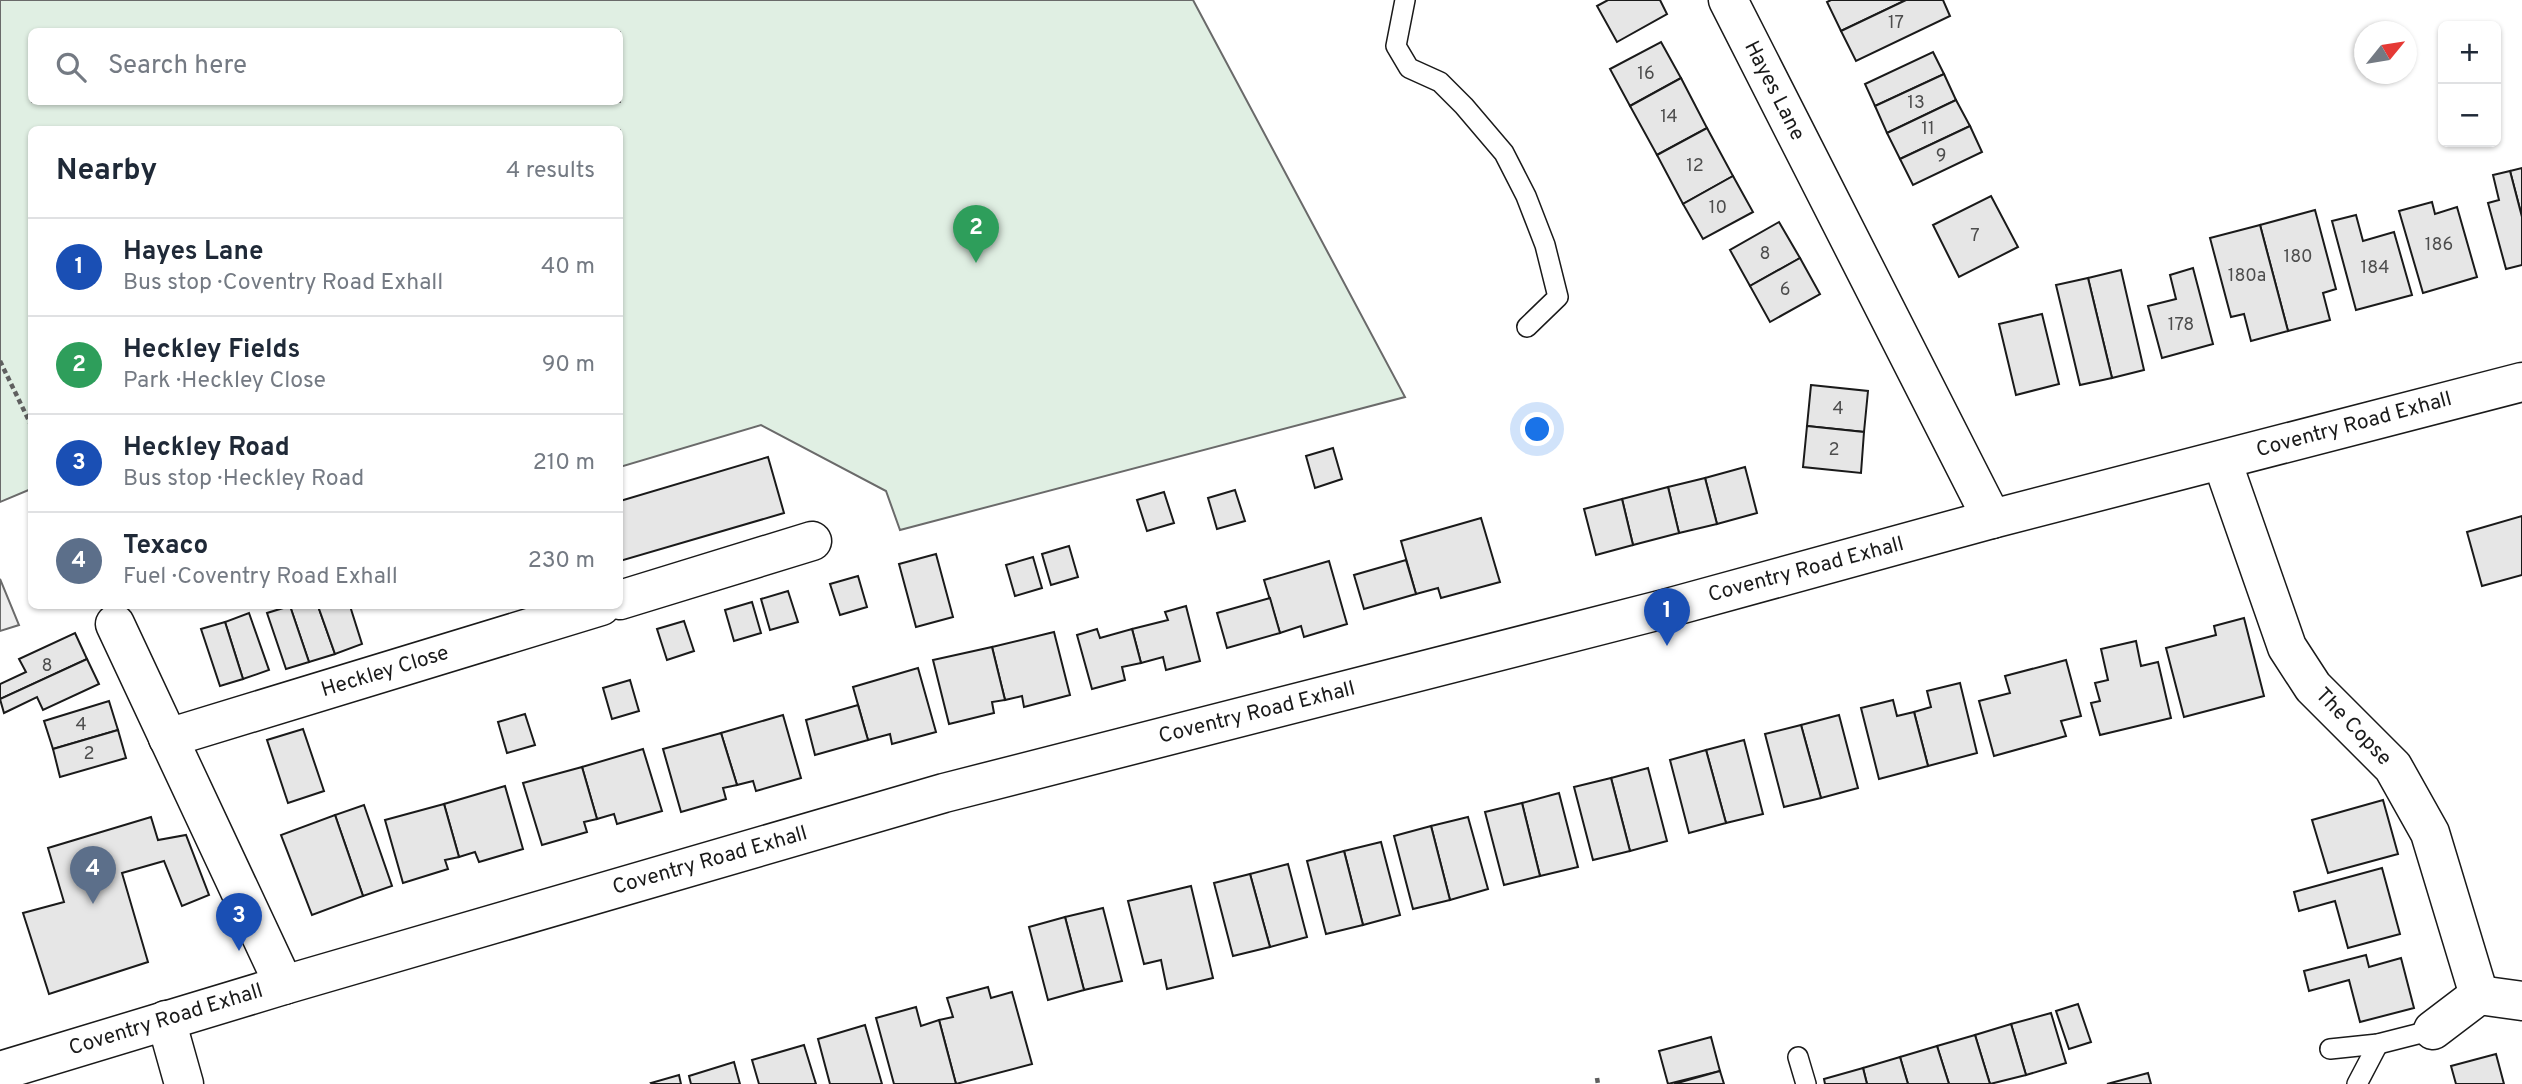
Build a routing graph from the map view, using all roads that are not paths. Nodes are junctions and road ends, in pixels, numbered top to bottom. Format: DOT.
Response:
graph roads {
  1 [pos="1405,0"];
  2 [pos="1728,0"];
  3 [pos="1527,327"];
  4 [pos="2522,382"];
  5 [pos="2222,461"];
  6 [pos="1992,519"];
  7 [pos="812,541"];
  8 [pos="623,599"];
  9 [pos="591,609"];
  10 [pos="115,624"];
  11 [pos="169,738"];
  12 [pos="284,985"];
  13 [pos="2479,995"];
  14 [pos="2522,1000"];
  15 [pos="166,1020"];
  16 [pos="2433,1030"];
  17 [pos="2378,1044"];
  18 [pos="2330,1049"];
  19 [pos="1798,1058"];
  20 [pos="0,1070"];
  21 [pos="184,1084"];
  22 [pos="1806,1084"];
  23 [pos="2357,1084"];
  1 -- 3 [label="lane"];
  2 -- 6 [label="main road, Hayes Lane"];
  4 -- 5 [label="main road, Coventry Road Exhall"];
  5 -- 6 [label="main road, Coventry Road Exhall"];
  5 -- 13 [label="main road, The Copse"];
  6 -- 12 [label="main road, Coventry Road Exhall"];
  7 -- 8 [label="main road"];
  9 -- 11 [label="main road, Heckley Close"];
  10 -- 11 [label="main road"];
  11 -- 12 [label="main road"];
  12 -- 15 [label="main road, Coventry Road Exhall"];
  13 -- 14 [label="main road"];
  13 -- 16 [label="main road"];
  15 -- 20 [label="main road, Coventry Road Exhall"];
  15 -- 21 [label="main road"];
  16 -- 17 [label="lane"];
  17 -- 18 [label="lane"];
  17 -- 23 [label="lane"];
  19 -- 22 [label="lane"];
}
